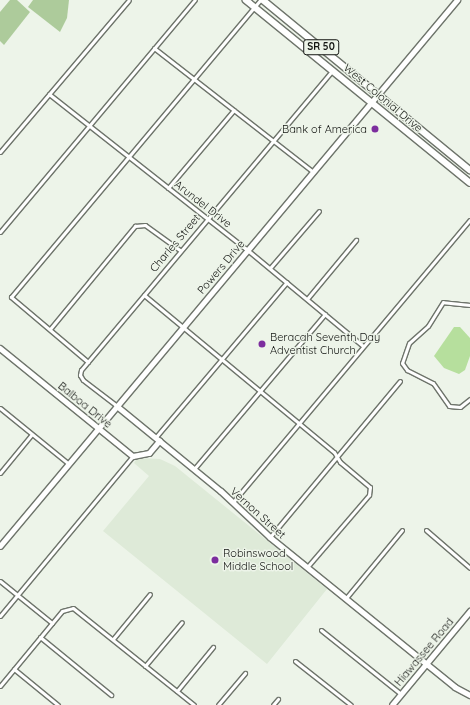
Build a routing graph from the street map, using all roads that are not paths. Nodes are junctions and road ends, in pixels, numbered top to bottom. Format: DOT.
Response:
graph roads {
  1 [pos="129,0"];
  2 [pos="195,0"];
  3 [pos="246,0"];
  4 [pos="261,0"];
  5 [pos="457,0"];
  6 [pos="255,6"];
  7 [pos="154,48"];
  8 [pos="333,70"];
  9 [pos="194,79"];
  10 [pos="49,94"];
  11 [pos="378,94"];
  12 [pos="372,102"];
  13 [pos="234,110"];
  14 [pos="88,127"];
  15 [pos="273,141"];
  16 [pos="0,152"];
  17 [pos="128,157"];
  18 [pos="470,170"];
  19 [pos="312,172"];
  20 [pos="470,182"];
  21 [pos="168,188"];
  22 [pos="319,211"];
  23 [pos="208,219"];
  24 [pos="470,220"];
  25 [pos="0,232"];
  26 [pos="356,240"];
  27 [pos="247,250"];
  28 [pos="181,251"];
  29 [pos="270,268"];
  30 [pos="287,282"];
  31 [pos="144,295"];
  32 [pos="307,299"];
  33 [pos="470,305"];
  34 [pos="325,314"];
  35 [pos="183,328"];
  36 [pos="50,329"];
  37 [pos="363,346"];
  38 [pos="0,348"];
  39 [pos="222,359"];
  40 [pos="88,362"];
  41 [pos="80,374"];
  42 [pos="400,381"];
  43 [pos="260,391"];
  44 [pos="470,399"];
  45 [pos="117,406"];
  46 [pos="0,408"];
  47 [pos="299,423"];
  48 [pos="98,428"];
  49 [pos="32,434"];
  50 [pos="157,439"];
  51 [pos="133,456"];
  52 [pos="337,457"];
  53 [pos="69,464"];
  54 [pos="1,468"];
  55 [pos="194,469"];
  56 [pos="0,473"];
  57 [pos="233,502"];
  58 [pos="402,530"];
  59 [pos="426,530"];
  60 [pos="270,537"];
  61 [pos="0,546"];
  62 [pos="307,567"];
  63 [pos="470,568"];
  64 [pos="0,581"];
  65 [pos="150,594"];
  66 [pos="17,595"];
  67 [pos="346,598"];
  68 [pos="470,611"];
  69 [pos="0,616"];
  70 [pos="182,622"];
  71 [pos="52,623"];
  72 [pos="321,630"];
  73 [pos="40,637"];
  74 [pos="113,639"];
  75 [pos="213,647"];
  76 [pos="295,661"];
  77 [pos="427,663"];
  78 [pos="145,666"];
  79 [pos="14,669"];
  80 [pos="245,673"];
  81 [pos="0,686"];
  82 [pos="177,691"];
  83 [pos="401,694"];
  84 [pos="112,695"];
  85 [pos="470,695"];
  86 [pos="278,699"];
  87 [pos="58,705"];
  88 [pos="194,705"];
  89 [pos="218,705"];
  90 [pos="273,705"];
  91 [pos="351,705"];
  92 [pos="392,705"];
  1 -- 10 [label="street"];
  2 -- 7 [label="street"];
  3 -- 6 [label="highway, West Colonial Drive / SR 50"];
  4 -- 6 [label="street"];
  4 -- 11 [label="highway, West Colonial Drive / SR 50"];
  5 -- 11 [label="street, Powers Drive"];
  6 -- 8 [label="highway, West Colonial Drive / SR 50"];
  6 -- 9 [label="street"];
  7 -- 9 [label="street"];
  7 -- 14 [label="street"];
  8 -- 12 [label="highway, West Colonial Drive / SR 50"];
  8 -- 15 [label="street, Charles Street"];
  9 -- 13 [label="street"];
  9 -- 17 [label="street"];
  10 -- 14 [label="street, Arundel Drive"];
  10 -- 16 [label="street"];
  11 -- 12 [label="street, Powers Drive"];
  11 -- 18 [label="highway, West Colonial Drive / SR 50"];
  12 -- 19 [label="street, Powers Drive"];
  12 -- 20 [label="highway, West Colonial Drive / SR 50"];
  13 -- 15 [label="street"];
  13 -- 21 [label="street"];
  14 -- 17 [label="street, Arundel Drive"];
  14 -- 25 [label="street"];
  15 -- 19 [label="street"];
  15 -- 23 [label="street, Charles Street"];
  17 -- 21 [label="street, Arundel Drive"];
  17 -- 36 [label="street"];
  19 -- 27 [label="street, Powers Drive"];
  21 -- 23 [label="street, Arundel Drive"];
  22 -- 29 [label="street"];
  23 -- 27 [label="street, Arundel Drive"];
  23 -- 28 [label="street, Charles Street"];
  24 -- 37 [label="street"];
  26 -- 32 [label="street"];
  27 -- 29 [label="street, Arundel Drive"];
  27 -- 35 [label="street, Powers Drive"];
  28 -- 31 [label="street, Charles Street"];
  28 -- 36 [label="street"];
  29 -- 30 [label="street, Arundel Drive"];
  30 -- 32 [label="street, Arundel Drive"];
  30 -- 39 [label="street"];
  31 -- 35 [label="street"];
  31 -- 40 [label="street, Charles Street"];
  32 -- 34 [label="street, Arundel Drive"];
  33 -- 44 [label="street"];
  34 -- 37 [label="street, Arundel Drive"];
  34 -- 43 [label="street"];
  35 -- 39 [label="street"];
  35 -- 45 [label="street, Powers Drive"];
  36 -- 40 [label="street"];
  37 -- 47 [label="street"];
  38 -- 48 [label="street, Balboa Drive"];
  39 -- 43 [label="street"];
  39 -- 50 [label="street"];
  40 -- 41 [label="street, Charles Street"];
  41 -- 45 [label="street, Vernon Street"];
  42 -- 52 [label="street"];
  43 -- 47 [label="street"];
  43 -- 55 [label="street"];
  45 -- 48 [label="street, Powers Drive"];
  45 -- 50 [label="street, Vernon Street"];
  46 -- 49 [label="street"];
  47 -- 52 [label="street"];
  47 -- 57 [label="street"];
  48 -- 51 [label="street, Balboa Drive"];
  48 -- 53 [label="street, Powers Drive"];
  49 -- 53 [label="street"];
  49 -- 54 [label="street"];
  50 -- 51 [label="street"];
  50 -- 55 [label="street, Vernon Street"];
  51 -- 66 [label="street"];
  52 -- 60 [label="street"];
  52 -- 62 [label="street"];
  53 -- 61 [label="street, Powers Drive"];
  54 -- 56 [label="street"];
  55 -- 57 [label="street, Vernon Street"];
  57 -- 60 [label="street, Vernon Street"];
  58 -- 67 [label="street"];
  59 -- 63 [label="street"];
  60 -- 62 [label="street, Vernon Street"];
  62 -- 67 [label="street, Vernon Street"];
  64 -- 66 [label="street"];
  65 -- 74 [label="street"];
  66 -- 69 [label="street"];
  66 -- 71 [label="street"];
  67 -- 77 [label="street, Vernon Street"];
  68 -- 77 [label="street, Hiawassee Road"];
  70 -- 78 [label="street"];
  71 -- 73 [label="street"];
  71 -- 74 [label="street"];
  72 -- 83 [label="street"];
  73 -- 79 [label="street"];
  73 -- 84 [label="street"];
  74 -- 78 [label="street"];
  75 -- 82 [label="street"];
  76 -- 91 [label="street"];
  77 -- 83 [label="street, Hiawassee Road"];
  77 -- 85 [label="street"];
  78 -- 82 [label="street"];
  79 -- 81 [label="street"];
  79 -- 87 [label="street"];
  80 -- 89 [label="street"];
  82 -- 88 [label="street"];
  83 -- 92 [label="street, Hiawassee Road"];
  86 -- 90 [label="street"];
}
